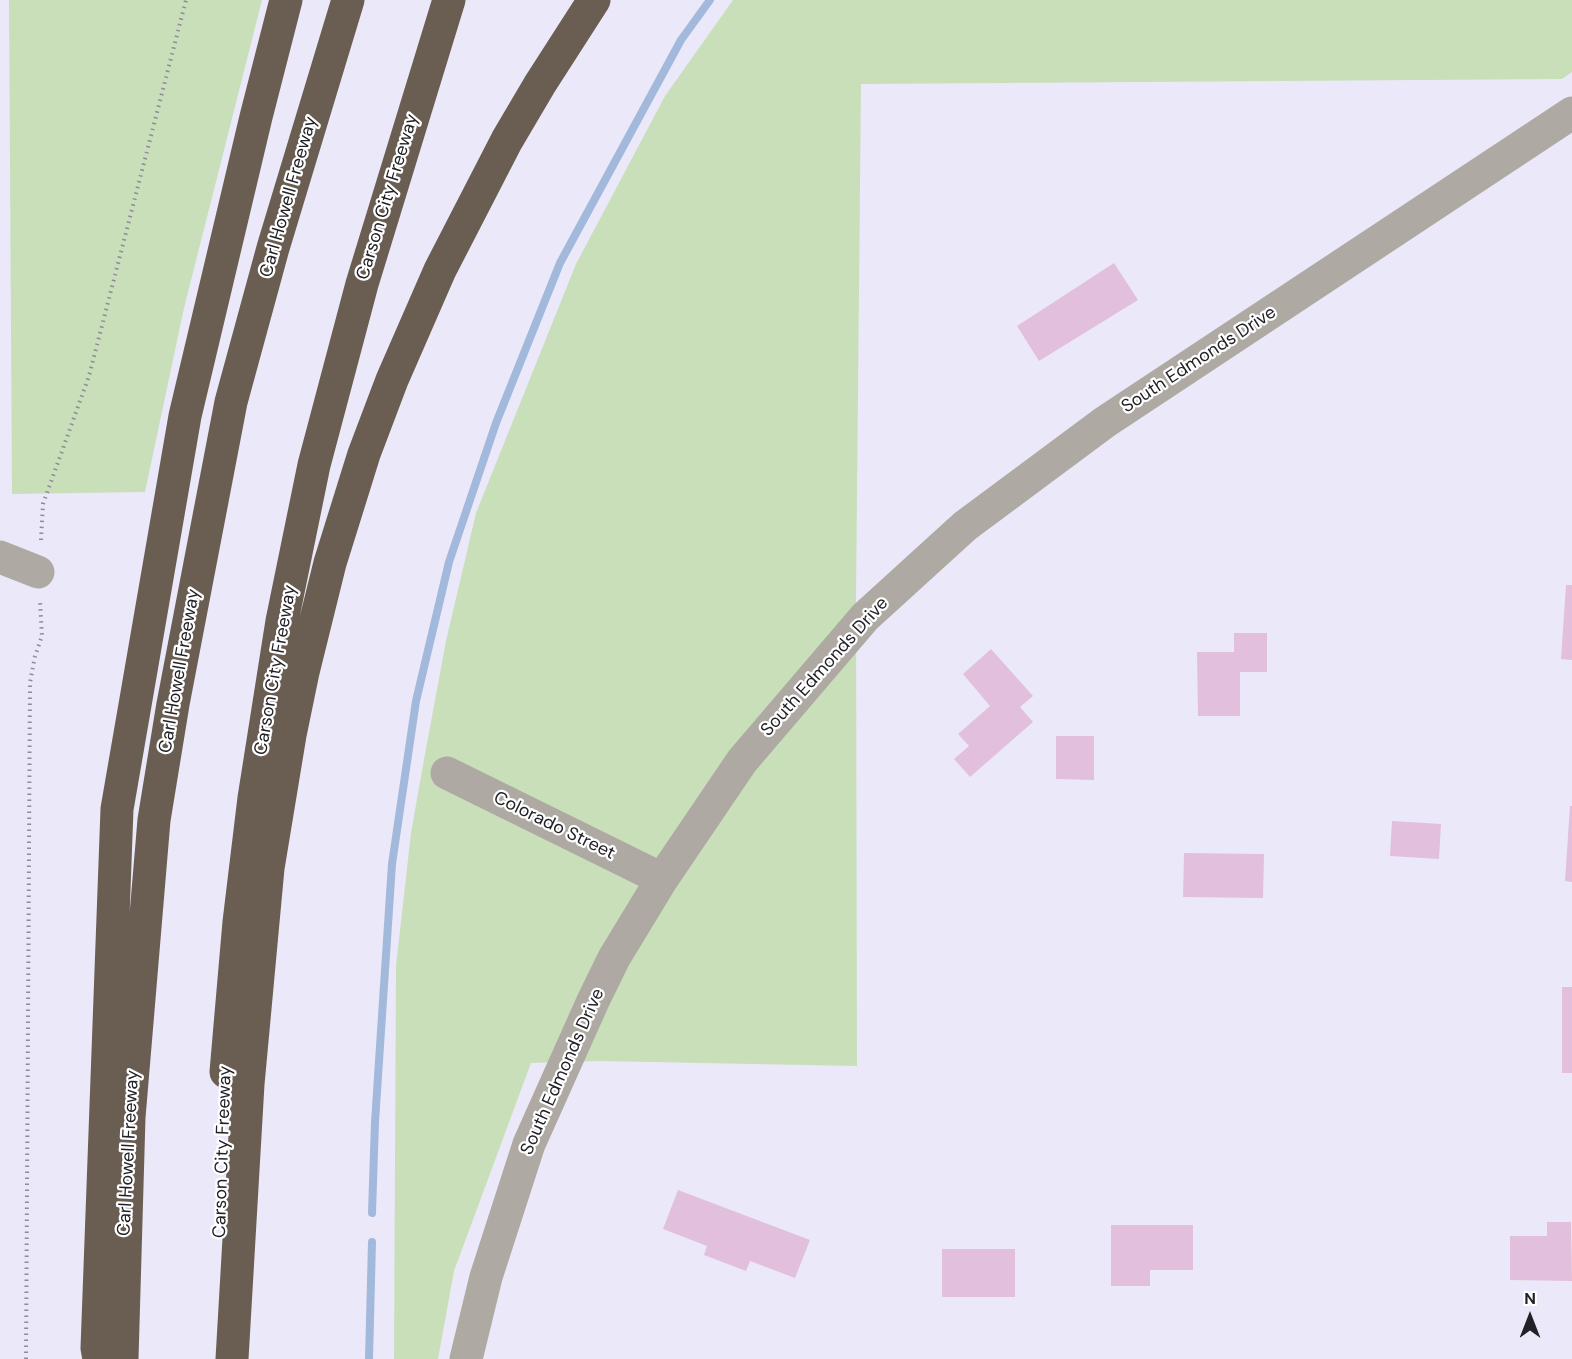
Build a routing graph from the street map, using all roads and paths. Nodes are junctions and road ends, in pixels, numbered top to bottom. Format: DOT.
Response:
graph roads {
  1 [pos="186,0"];
  2 [pos="286,0"];
  3 [pos="348,0"];
  4 [pos="449,0"];
  5 [pos="594,0"];
  6 [pos="1572,113"];
  7 [pos="0,557"];
  8 [pos="38,572"];
  9 [pos="447,773"];
  10 [pos="662,879"];
  11 [pos="26,1359"];
  12 [pos="99,1359"];
  13 [pos="122,1359"];
  14 [pos="219,1359"];
  15 [pos="232,1359"];
  16 [pos="466,1359"];
  1 -- 8 [label="path"];
  2 -- 12 [label="highway"];
  3 -- 13 [label="highway, Carl Howell Freeway"];
  4 -- 14 [label="highway, Carson City Freeway"];
  5 -- 15 [label="highway"];
  6 -- 10 [label="street, South Edmonds Drive"];
  7 -- 8 [label="street"];
  8 -- 11 [label="path"];
  9 -- 10 [label="street, Colorado Street"];
  10 -- 16 [label="street, South Edmonds Drive"];
}
